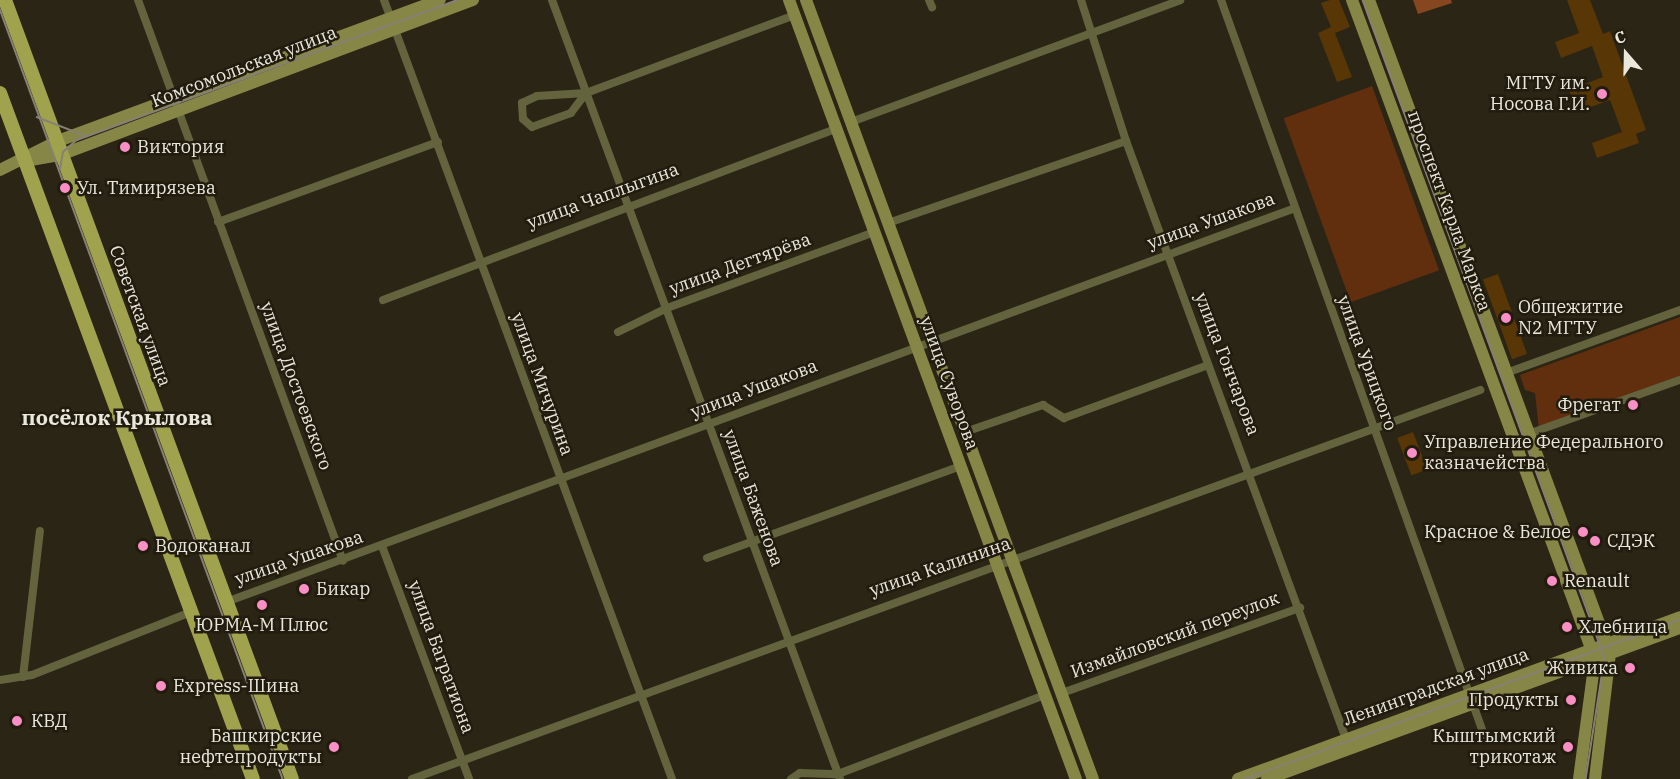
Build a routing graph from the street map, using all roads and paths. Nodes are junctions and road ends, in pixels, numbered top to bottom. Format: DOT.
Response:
graph roads {
  1 [pos="5,0"];
  2 [pos="138,0"];
  3 [pos="384,0"];
  4 [pos="440,0"];
  5 [pos="473,0"];
  6 [pos="552,0"];
  7 [pos="789,0"];
  8 [pos="806,0"];
  9 [pos="1081,0"];
  10 [pos="1180,0"];
  11 [pos="1221,0"];
  12 [pos="1352,0"];
  13 [pos="1369,0"];
  14 [pos="795,15"];
  15 [pos="393,24"];
  16 [pos="1092,31"];
  17 [pos="0,93"];
  18 [pos="586,93"];
  19 [pos="174,99"];
  20 [pos="177,112"];
  21 [pos="851,122"];
  22 [pos="837,128"];
  23 [pos="1126,141"];
  24 [pos="438,142"];
  25 [pos="61,148"];
  26 [pos="25,161"];
  27 [pos="0,170"];
  28 [pos="629,204"];
  29 [pos="1295,208"];
  30 [pos="218,222"];
  31 [pos="888,223"];
  32 [pos="875,232"];
  33 [pos="1168,254"];
  34 [pos="479,260"];
  35 [pos="383,300"];
  36 [pos="667,308"];
  37 [pos="1680,310"];
  38 [pos="618,332"];
  39 [pos="931,340"];
  40 [pos="916,345"];
  41 [pos="1208,365"];
  42 [pos="1506,373"];
  43 [pos="1491,378"];
  44 [pos="1680,380"];
  45 [pos="1480,390"];
  46 [pos="708,423"];
  47 [pos="1372,428"];
  48 [pos="965,432"];
  49 [pos="1528,434"];
  50 [pos="961,466"];
  51 [pos="1251,474"];
  52 [pos="559,480"];
  53 [pos="40,531"];
  54 [pos="752,543"];
  55 [pos="382,546"];
  56 [pos="707,558"];
  57 [pos="343,561"];
  58 [pos="1012,561"];
  59 [pos="997,567"];
  60 [pos="226,602"];
  61 [pos="1299,608"];
  62 [pos="191,612"];
  63 [pos="1680,617"];
  64 [pos="1680,628"];
  65 [pos="789,640"];
  66 [pos="1609,649"];
  67 [pos="1593,654"];
  68 [pos="23,677"];
  69 [pos="0,680"];
  70 [pos="1062,693"];
  71 [pos="1045,695"];
  72 [pos="641,697"];
  73 [pos="1471,699"];
  74 [pos="1484,735"];
  75 [pos="1346,739"];
  76 [pos="462,761"];
  77 [pos="838,777"];
  78 [pos="253,779"];
  79 [pos="292,779"];
  80 [pos="412,779"];
  81 [pos="469,779"];
  82 [pos="672,779"];
  83 [pos="791,779"];
  84 [pos="1076,779"];
  85 [pos="1093,779"];
  86 [pos="1238,779"];
  87 [pos="1267,779"];
  88 [pos="1579,779"];
  89 [pos="1594,779"];
  1 -- 25 [label="main road, Советская улица"];
  2 -- 19 [label="street, улица Достоевского"];
  3 -- 15 [label="street, улица Мичурина"];
  4 -- 15 [label="main road, Комсомольская улица"];
  5 -- 15 [label="main road, Комсомольская улица"];
  6 -- 18 [label="street, улица Баженова"];
  7 -- 14 [label="main road, улица Суворова"];
  8 -- 21 [label="main road, улица Суворова"];
  9 -- 16 [label="street, улица Гончарова"];
  10 -- 16 [label="street"];
  11 -- 29 [label="street, улица Урицкого"];
  12 -- 43 [label="main road, проспект Карла Маркса"];
  13 -- 42 [label="main road, проспект Карла Маркса"];
  14 -- 18 [label="street"];
  14 -- 22 [label="main road, улица Суворова"];
  15 -- 19 [label="main road, Комсомольская улица"];
  15 -- 20 [label="main road, Комсомольская улица"];
  15 -- 24 [label="street, улица Мичурина"];
  16 -- 21 [label="street"];
  16 -- 23 [label="street, улица Гончарова"];
  17 -- 26 [label="main road"];
  18 -- 18 [label="street"];
  18 -- 28 [label="street, улица Баженова"];
  19 -- 20 [label="street, улица Достоевского"];
  19 -- 25 [label="main road, Комсомольская улица"];
  20 -- 25 [label="main road, Комсомольская улица"];
  20 -- 30 [label="street, улица Достоевского"];
  21 -- 31 [label="main road, улица Суворова"];
  22 -- 28 [label="street, улица Чаплыгина"];
  22 -- 32 [label="main road, улица Суворова"];
  23 -- 31 [label="street"];
  23 -- 33 [label="street, улица Гончарова"];
  24 -- 30 [label="street"];
  24 -- 34 [label="street, улица Мичурина"];
  25 -- 26 [label="main road, Комсомольская улица"];
  25 -- 60 [label="main road, Советская улица"];
  26 -- 27 [label="main road, Комсомольская улица"];
  26 -- 62 [label="main road"];
  28 -- 34 [label="street, улица Чаплыгина"];
  28 -- 36 [label="street, улица Баженова"];
  29 -- 33 [label="street, улица Ушакова"];
  29 -- 47 [label="street, улица Урицкого"];
  30 -- 57 [label="street, улица Достоевского"];
  31 -- 39 [label="main road, улица Суворова"];
  32 -- 36 [label="street, улица Дегтярёва"];
  32 -- 40 [label="main road, улица Суворова"];
  33 -- 39 [label="street, улица Ушакова"];
  33 -- 41 [label="street, улица Гончарова"];
  34 -- 35 [label="street, улица Чаплыгина"];
  34 -- 52 [label="street, улица Мичурина"];
  36 -- 38 [label="street, улица Дегтярёва"];
  36 -- 46 [label="street, улица Баженова"];
  37 -- 42 [label="street"];
  39 -- 40 [label="street, улица Ушакова"];
  39 -- 48 [label="main road, улица Суворова"];
  40 -- 46 [label="street, улица Ушакова"];
  40 -- 50 [label="main road, улица Суворова"];
  41 -- 48 [label="street"];
  41 -- 51 [label="street, улица Гончарова"];
  42 -- 43 [label="main road"];
  42 -- 49 [label="main road, проспект Карла Маркса"];
  43 -- 67 [label="main road, проспект Карла Маркса"];
  44 -- 49 [label="street"];
  45 -- 47 [label="street, улица Калинина"];
  46 -- 52 [label="street, улица Ушакова"];
  46 -- 54 [label="street, улица Баженова"];
  47 -- 51 [label="street, улица Калинина"];
  47 -- 73 [label="street, улица Урицкого"];
  48 -- 58 [label="main road, улица Суворова"];
  49 -- 66 [label="main road, проспект Карла Маркса"];
  50 -- 54 [label="street"];
  50 -- 59 [label="main road, улица Суворова"];
  51 -- 58 [label="street, улица Калинина"];
  51 -- 61 [label="street, улица Гончарова"];
  52 -- 55 [label="street, улица Ушакова"];
  52 -- 72 [label="street, улица Мичурина"];
  53 -- 68 [label="street"];
  54 -- 56 [label="street"];
  54 -- 65 [label="street, улица Баженова"];
  55 -- 57 [label="street, улица Ушакова"];
  55 -- 76 [label="street, улица Багратиона"];
  57 -- 60 [label="street, улица Ушакова"];
  58 -- 59 [label="street, улица Калинина"];
  58 -- 70 [label="main road, улица Суворова"];
  59 -- 65 [label="street, улица Калинина"];
  59 -- 71 [label="main road, улица Суворова"];
  60 -- 79 [label="main road, Советская улица"];
  61 -- 70 [label="street, Измайловский переулок"];
  61 -- 75 [label="street, улица Гончарова"];
  62 -- 68 [label="street"];
  62 -- 78 [label="main road"];
  63 -- 66 [label="main road, Ленинградская улица"];
  64 -- 66 [label="main road, Ленинградская улица"];
  65 -- 72 [label="street, улица Калинина"];
  65 -- 77 [label="street, улица Баженова"];
  66 -- 67 [label="main road, Ленинградская улица"];
  66 -- 89 [label="main road, проспект Карла Маркса"];
  67 -- 73 [label="main road, Ленинградская улица"];
  67 -- 88 [label="main road, проспект Карла Маркса"];
  68 -- 69 [label="street"];
  70 -- 85 [label="main road, улица Суворова"];
  71 -- 77 [label="street"];
  71 -- 84 [label="main road, улица Суворова"];
  72 -- 76 [label="street, улица Калинина"];
  72 -- 82 [label="street, улица Мичурина"];
  73 -- 74 [label="street, улица Урицкого"];
  73 -- 75 [label="main road, Ленинградская улица"];
  73 -- 87 [label="main road, Ленинградская улица"];
  75 -- 86 [label="main road, Ленинградская улица"];
  76 -- 80 [label="street, улица Калинина"];
  76 -- 81 [label="street, улица Багратиона"];
  77 -- 83 [label="street"];
}
